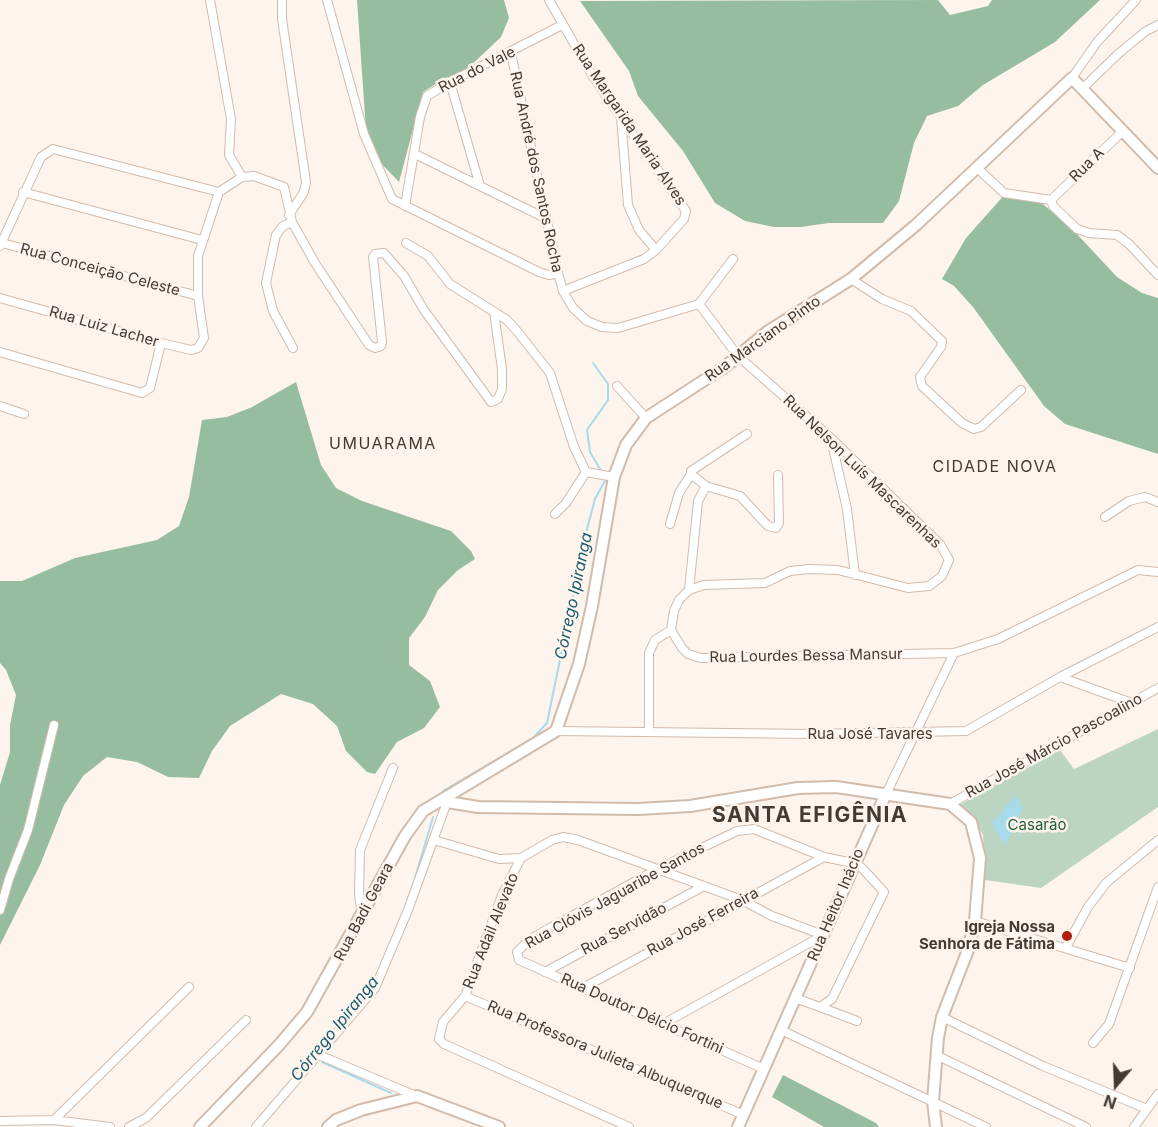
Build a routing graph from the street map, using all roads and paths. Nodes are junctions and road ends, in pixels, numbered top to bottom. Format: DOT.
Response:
graph roads {
  1 [pos="210,0"];
  2 [pos="282,0"];
  3 [pos="327,0"];
  4 [pos="549,0"];
  5 [pos="1136,0"];
  6 [pos="562,25"];
  7 [pos="1158,25"];
  8 [pos="511,53"];
  9 [pos="1071,78"];
  10 [pos="450,82"];
  11 [pos="1082,88"];
  12 [pos="621,117"];
  13 [pos="1123,130"];
  14 [pos="415,154"];
  15 [pos="976,167"];
  16 [pos="1158,168"];
  17 [pos="242,177"];
  18 [pos="480,186"];
  19 [pos="23,192"];
  20 [pos="219,192"];
  21 [pos="1051,200"];
  22 [pos="405,206"];
  23 [pos="545,218"];
  24 [pos="291,219"];
  25 [pos="202,240"];
  26 [pos="406,243"];
  27 [pos="1,244"];
  28 [pos="656,250"];
  29 [pos="733,259"];
  30 [pos="558,273"];
  31 [pos="1158,275"];
  32 [pos="851,279"];
  33 [pos="563,291"];
  34 [pos="198,296"];
  35 [pos="0,298"];
  36 [pos="699,304"];
  37 [pos="494,312"];
  38 [pos="161,343"];
  39 [pos="292,348"];
  40 [pos="0,352"];
  41 [pos="738,356"];
  42 [pos="617,386"];
  43 [pos="1021,390"];
  44 [pos="0,406"];
  45 [pos="24,414"];
  46 [pos="646,418"];
  47 [pos="747,434"];
  48 [pos="831,438"];
  49 [pos="586,472"];
  50 [pos="691,474"];
  51 [pos="778,475"];
  52 [pos="612,477"];
  53 [pos="706,486"];
  54 [pos="1158,502"];
  55 [pos="555,514"];
  56 [pos="1105,517"];
  57 [pos="670,524"];
  58 [pos="1158,572"];
  59 [pos="855,575"];
  60 [pos="690,590"];
  61 [pos="1158,627"];
  62 [pos="671,630"];
  63 [pos="954,653"];
  64 [pos="1060,677"];
  65 [pos="1158,688"];
  66 [pos="1129,702"];
  67 [pos="54,725"];
  68 [pos="555,731"];
  69 [pos="649,732"];
  70 [pos="913,734"];
  71 [pos="393,768"];
  72 [pos="885,796"];
  73 [pos="444,802"];
  74 [pos="950,804"];
  75 [pos="434,840"];
  76 [pos="1158,840"];
  77 [pos="824,857"];
  78 [pos="521,858"];
  79 [pos="853,863"];
  80 [pos="660,868"];
  81 [pos="704,886"];
  82 [pos="1158,887"];
  83 [pos="742,900"];
  84 [pos="0,910"];
  85 [pos="362,915"];
  86 [pos="975,921"];
  87 [pos="822,936"];
  88 [pos="1066,947"];
  89 [pos="519,960"];
  90 [pos="1130,968"];
  91 [pos="545,972"];
  92 [pos="189,987"];
  93 [pos="583,988"];
  94 [pos="465,996"];
  95 [pos="795,998"];
  96 [pos="820,1007"];
  97 [pos="942,1017"];
  98 [pos="246,1020"];
  99 [pos="857,1021"];
  100 [pos="663,1024"];
  101 [pos="781,1030"];
  102 [pos="1093,1043"];
  103 [pos="319,1055"];
  104 [pos="936,1055"];
  105 [pos="764,1069"];
  106 [pos="1158,1094"];
  107 [pos="417,1096"];
  108 [pos="933,1101"];
  109 [pos="1147,1109"];
  110 [pos="744,1115"];
  111 [pos="54,1120"];
  112 [pos="0,1121"];
  113 [pos="110,1127"];
  114 [pos="129,1127"];
  115 [pos="200,1127"];
  116 [pos="256,1127"];
  117 [pos="328,1127"];
  118 [pos="499,1127"];
  119 [pos="629,1127"];
  120 [pos="738,1127"];
  121 [pos="936,1127"];
  122 [pos="986,1127"];
  123 [pos="1086,1127"];
  124 [pos="1134,1127"];
  1 -- 17 [label="street"];
  2 -- 24 [label="street"];
  3 -- 22 [label="street"];
  4 -- 6 [label="street, Rua Margarida Maria Alves"];
  5 -- 9 [label="street, Rua Marciano Pinto"];
  6 -- 8 [label="street, Rua do Vale"];
  6 -- 12 [label="street, Rua Margarida Maria Alves"];
  7 -- 11 [label="street"];
  8 -- 10 [label="street, Rua do Vale"];
  8 -- 23 [label="street, Rua André dos Santos Rocha"];
  9 -- 11 [label="street"];
  9 -- 15 [label="street, Rua Marciano Pinto"];
  10 -- 14 [label="street, Rua do Vale"];
  10 -- 18 [label="street"];
  11 -- 13 [label="street"];
  12 -- 28 [label="street"];
  12 -- 28 [label="street, Rua Margarida Maria Alves"];
  13 -- 16 [label="street"];
  13 -- 21 [label="street, Rua A"];
  14 -- 18 [label="street"];
  14 -- 22 [label="street, Rua do Vale"];
  15 -- 21 [label="street"];
  15 -- 32 [label="street, Rua Marciano Pinto"];
  17 -- 20 [label="street"];
  17 -- 24 [label="street"];
  18 -- 23 [label="street"];
  19 -- 20 [label="street"];
  19 -- 25 [label="street"];
  19 -- 27 [label="street"];
  20 -- 25 [label="street"];
  21 -- 31 [label="street"];
  22 -- 30 [label="street"];
  23 -- 30 [label="street, Rua André dos Santos Rocha"];
  24 -- 37 [label="street"];
  24 -- 39 [label="street"];
  25 -- 34 [label="street"];
  26 -- 37 [label="street"];
  27 -- 34 [label="street, Rua Conceiçāo Celeste"];
  28 -- 33 [label="street, Rua Margarida Maria Alves"];
  29 -- 36 [label="street"];
  30 -- 33 [label="street, Rua André dos Santos Rocha"];
  32 -- 41 [label="street, Rua Marciano Pinto"];
  32 -- 43 [label="street"];
  33 -- 36 [label="street, Rua André dos Santos Rocha"];
  34 -- 38 [label="street, Rua Luiz Lacher"];
  35 -- 38 [label="street, Rua Luiz Lacher"];
  36 -- 41 [label="street, Rua Nelson Luís Mascarenhas"];
  37 -- 49 [label="street"];
  38 -- 40 [label="street"];
  41 -- 46 [label="street, Rua Marciano Pinto"];
  41 -- 48 [label="street, Rua Nelson Luís Mascarenhas"];
  42 -- 46 [label="street"];
  44 -- 45 [label="street"];
  46 -- 52 [label="street, Rua Marciano Pinto"];
  47 -- 50 [label="street"];
  48 -- 59 [label="street"];
  48 -- 59 [label="street, Rua Nelson Luís Mascarenhas"];
  49 -- 52 [label="street"];
  49 -- 55 [label="street"];
  50 -- 53 [label="street"];
  50 -- 57 [label="street"];
  51 -- 53 [label="street"];
  52 -- 68 [label="street, Rua Marciano Pinto"];
  53 -- 60 [label="street"];
  54 -- 56 [label="street"];
  58 -- 63 [label="street, Rua Lourdes Bessa Mansur"];
  59 -- 60 [label="street, Rua Nelson Luís Mascarenhas"];
  60 -- 62 [label="street"];
  61 -- 64 [label="street, Rua José Tavares"];
  62 -- 63 [label="street, Rua Lourdes Bessa Mansur"];
  62 -- 69 [label="street"];
  63 -- 70 [label="street, Rua Heitor Inácio"];
  64 -- 66 [label="street"];
  64 -- 70 [label="street, Rua José Tavares"];
  65 -- 66 [label="street, Rua José Márcio Pascoalino"];
  66 -- 74 [label="street, Rua José Márcio Pascoalino"];
  67 -- 84 [label="street"];
  68 -- 69 [label="street, Rua José Tavares"];
  68 -- 73 [label="street, Rua Badi Geara"];
  69 -- 70 [label="street, Rua José Tavares"];
  70 -- 72 [label="street, Rua Heitor Inácio"];
  71 -- 85 [label="street"];
  72 -- 73 [label="street"];
  72 -- 74 [label="street"];
  72 -- 79 [label="street, Rua Heitor Inácio"];
  73 -- 75 [label="street"];
  73 -- 85 [label="street, Rua Badi Geara"];
  74 -- 86 [label="street"];
  75 -- 78 [label="street"];
  75 -- 103 [label="street"];
  76 -- 88 [label="street"];
  77 -- 79 [label="street, Rua Clóvis Jaguaribe Santos"];
  77 -- 80 [label="street, Rua Clóvis Jaguaribe Santos"];
  77 -- 83 [label="street, Rua José Ferreira"];
  78 -- 80 [label="street, Rua Adail Alevato"];
  78 -- 94 [label="street, Rua Adail Alevato"];
  79 -- 87 [label="street, Rua Heitor Inácio"];
  79 -- 96 [label="street, Rua Clóvis Jaguaribe Santos"];
  80 -- 81 [label="street, Rua Adail Alevato"];
  80 -- 89 [label="street, Rua Clóvis Jaguaribe Santos"];
  81 -- 83 [label="street, Rua Adail Alevato"];
  81 -- 91 [label="street, Rua Servidão"];
  82 -- 90 [label="street"];
  83 -- 87 [label="street, Rua Adail Alevato"];
  83 -- 93 [label="street, Rua José Ferreira"];
  85 -- 115 [label="street, Rua Badi Geara"];
  86 -- 88 [label="street"];
  86 -- 97 [label="street"];
  87 -- 95 [label="street, Rua Heitor Inácio"];
  87 -- 100 [label="street"];
  88 -- 90 [label="street"];
  89 -- 91 [label="street, Rua Doutor Délcio Fortini"];
  90 -- 102 [label="street"];
  91 -- 93 [label="street, Rua Doutor Délcio Fortini"];
  92 -- 111 [label="street"];
  93 -- 100 [label="street, Rua Doutor Délcio Fortini"];
  94 -- 110 [label="street, Rua Professora Julieta Albuquerque"];
  94 -- 119 [label="street, Rua Adail Alevato"];
  95 -- 96 [label="street"];
  95 -- 101 [label="street, Rua Heitor Inácio"];
  96 -- 99 [label="street"];
  97 -- 104 [label="street"];
  97 -- 109 [label="street"];
  98 -- 114 [label="street"];
  100 -- 105 [label="street, Rua Doutor Délcio Fortini"];
  101 -- 105 [label="street, Rua Heitor Inácio"];
  101 -- 108 [label="street"];
  103 -- 107 [label="street"];
  103 -- 116 [label="street"];
  104 -- 108 [label="street"];
  104 -- 123 [label="street"];
  105 -- 110 [label="street, Rua Heitor Inácio"];
  106 -- 109 [label="street"];
  107 -- 117 [label="street"];
  107 -- 118 [label="street"];
  108 -- 121 [label="street"];
  108 -- 122 [label="street"];
  109 -- 124 [label="street"];
  110 -- 120 [label="street, Rua Heitor Inácio"];
  111 -- 112 [label="street"];
  111 -- 113 [label="street"];
}
